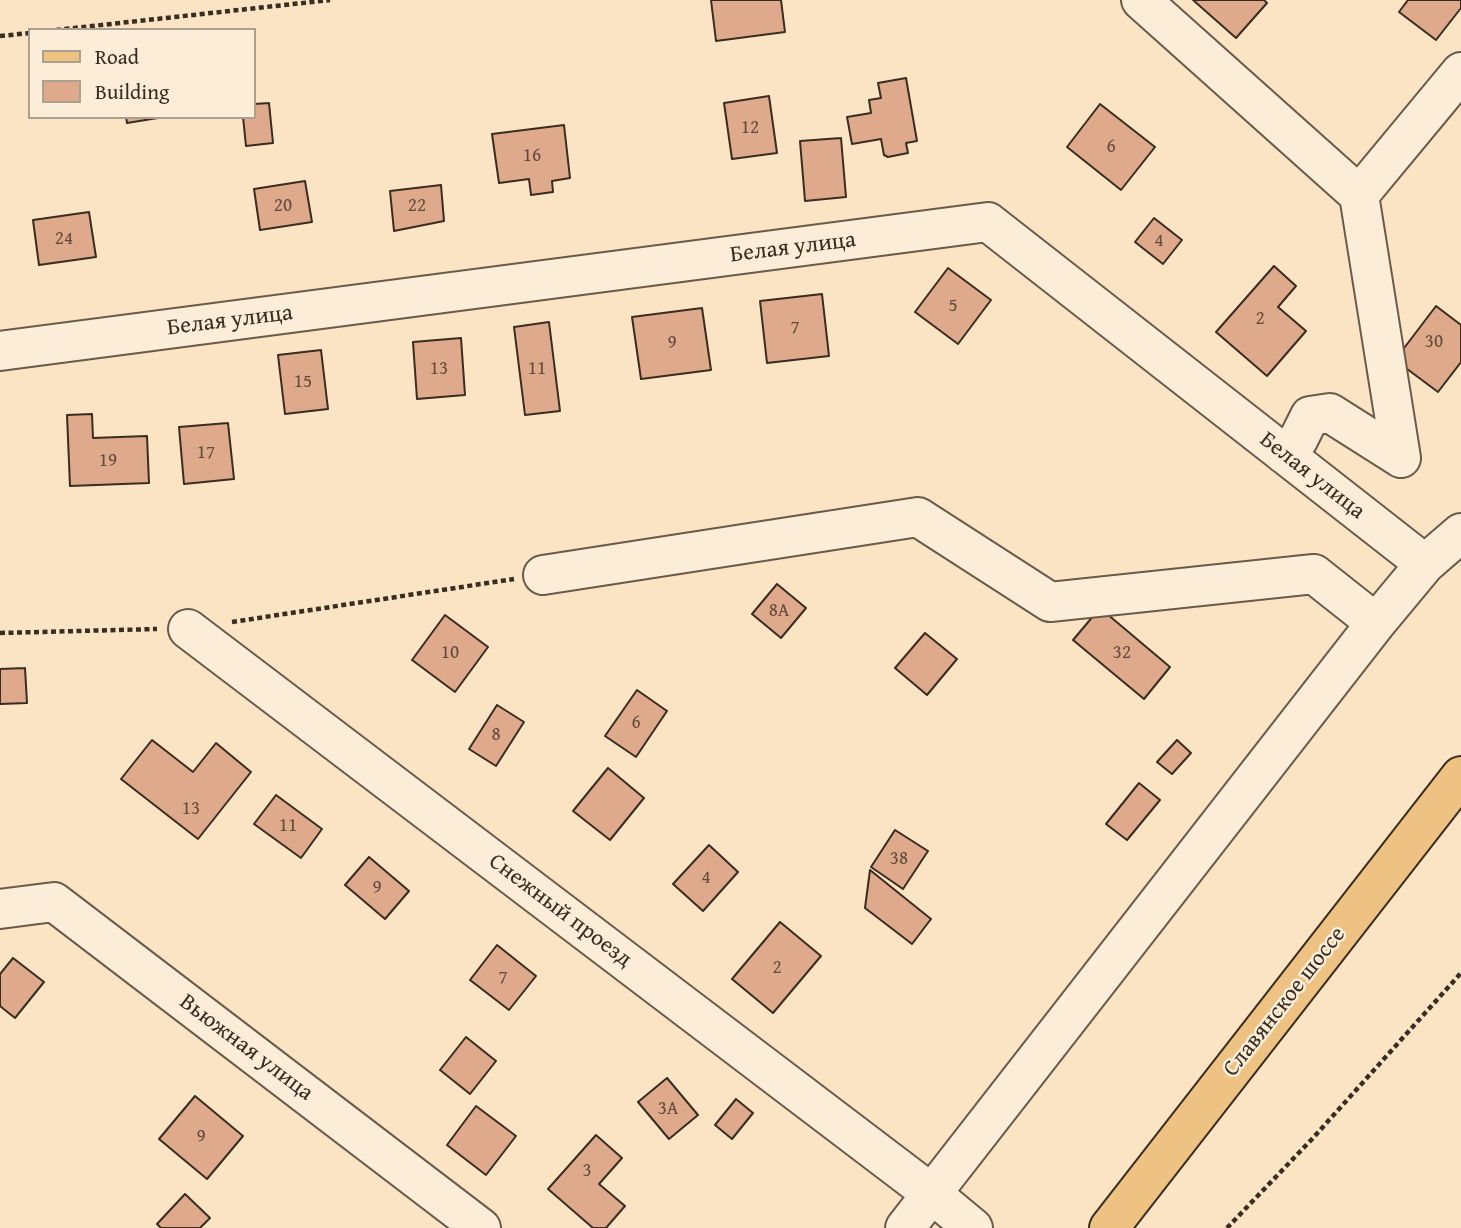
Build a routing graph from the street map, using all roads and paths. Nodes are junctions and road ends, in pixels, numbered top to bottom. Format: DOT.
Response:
graph roads {
  1 [pos="330,0"];
  2 [pos="1142,0"];
  3 [pos="74,28"];
  4 [pos="28,33"];
  5 [pos="0,36"];
  6 [pos="1461,72"];
  7 [pos="1359,195"];
  8 [pos="0,351"];
  9 [pos="1284,454"];
  10 [pos="1461,533"];
  11 [pos="1425,564"];
  12 [pos="543,575"];
  13 [pos="1376,623"];
  14 [pos="188,629"];
  15 [pos="0,633"];
  16 [pos="1461,776"];
  17 [pos="0,909"];
  18 [pos="1461,973"];
  19 [pos="932,1194"];
  20 [pos="481,1228"];
  21 [pos="905,1228"];
  22 [pos="972,1228"];
  23 [pos="1109,1228"];
  24 [pos="1227,1228"];
  1 -- 3 [label="path"];
  2 -- 7 [label="street"];
  4 -- 5 [label="path"];
  6 -- 7 [label="street"];
  7 -- 9 [label="street"];
  8 -- 9 [label="street, Белая улица"];
  9 -- 11 [label="street, Белая улица"];
  10 -- 11 [label="street"];
  11 -- 13 [label="street"];
  12 -- 13 [label="street"];
  12 -- 14 [label="path"];
  13 -- 19 [label="street"];
  14 -- 15 [label="path"];
  14 -- 19 [label="street, Снежный проезд"];
  16 -- 23 [label="main road, Славянское шоссе"];
  17 -- 20 [label="street, Вьюжная улица"];
  18 -- 24 [label="path"];
  19 -- 21 [label="street"];
  19 -- 22 [label="street, Снежный проезд"];
}
